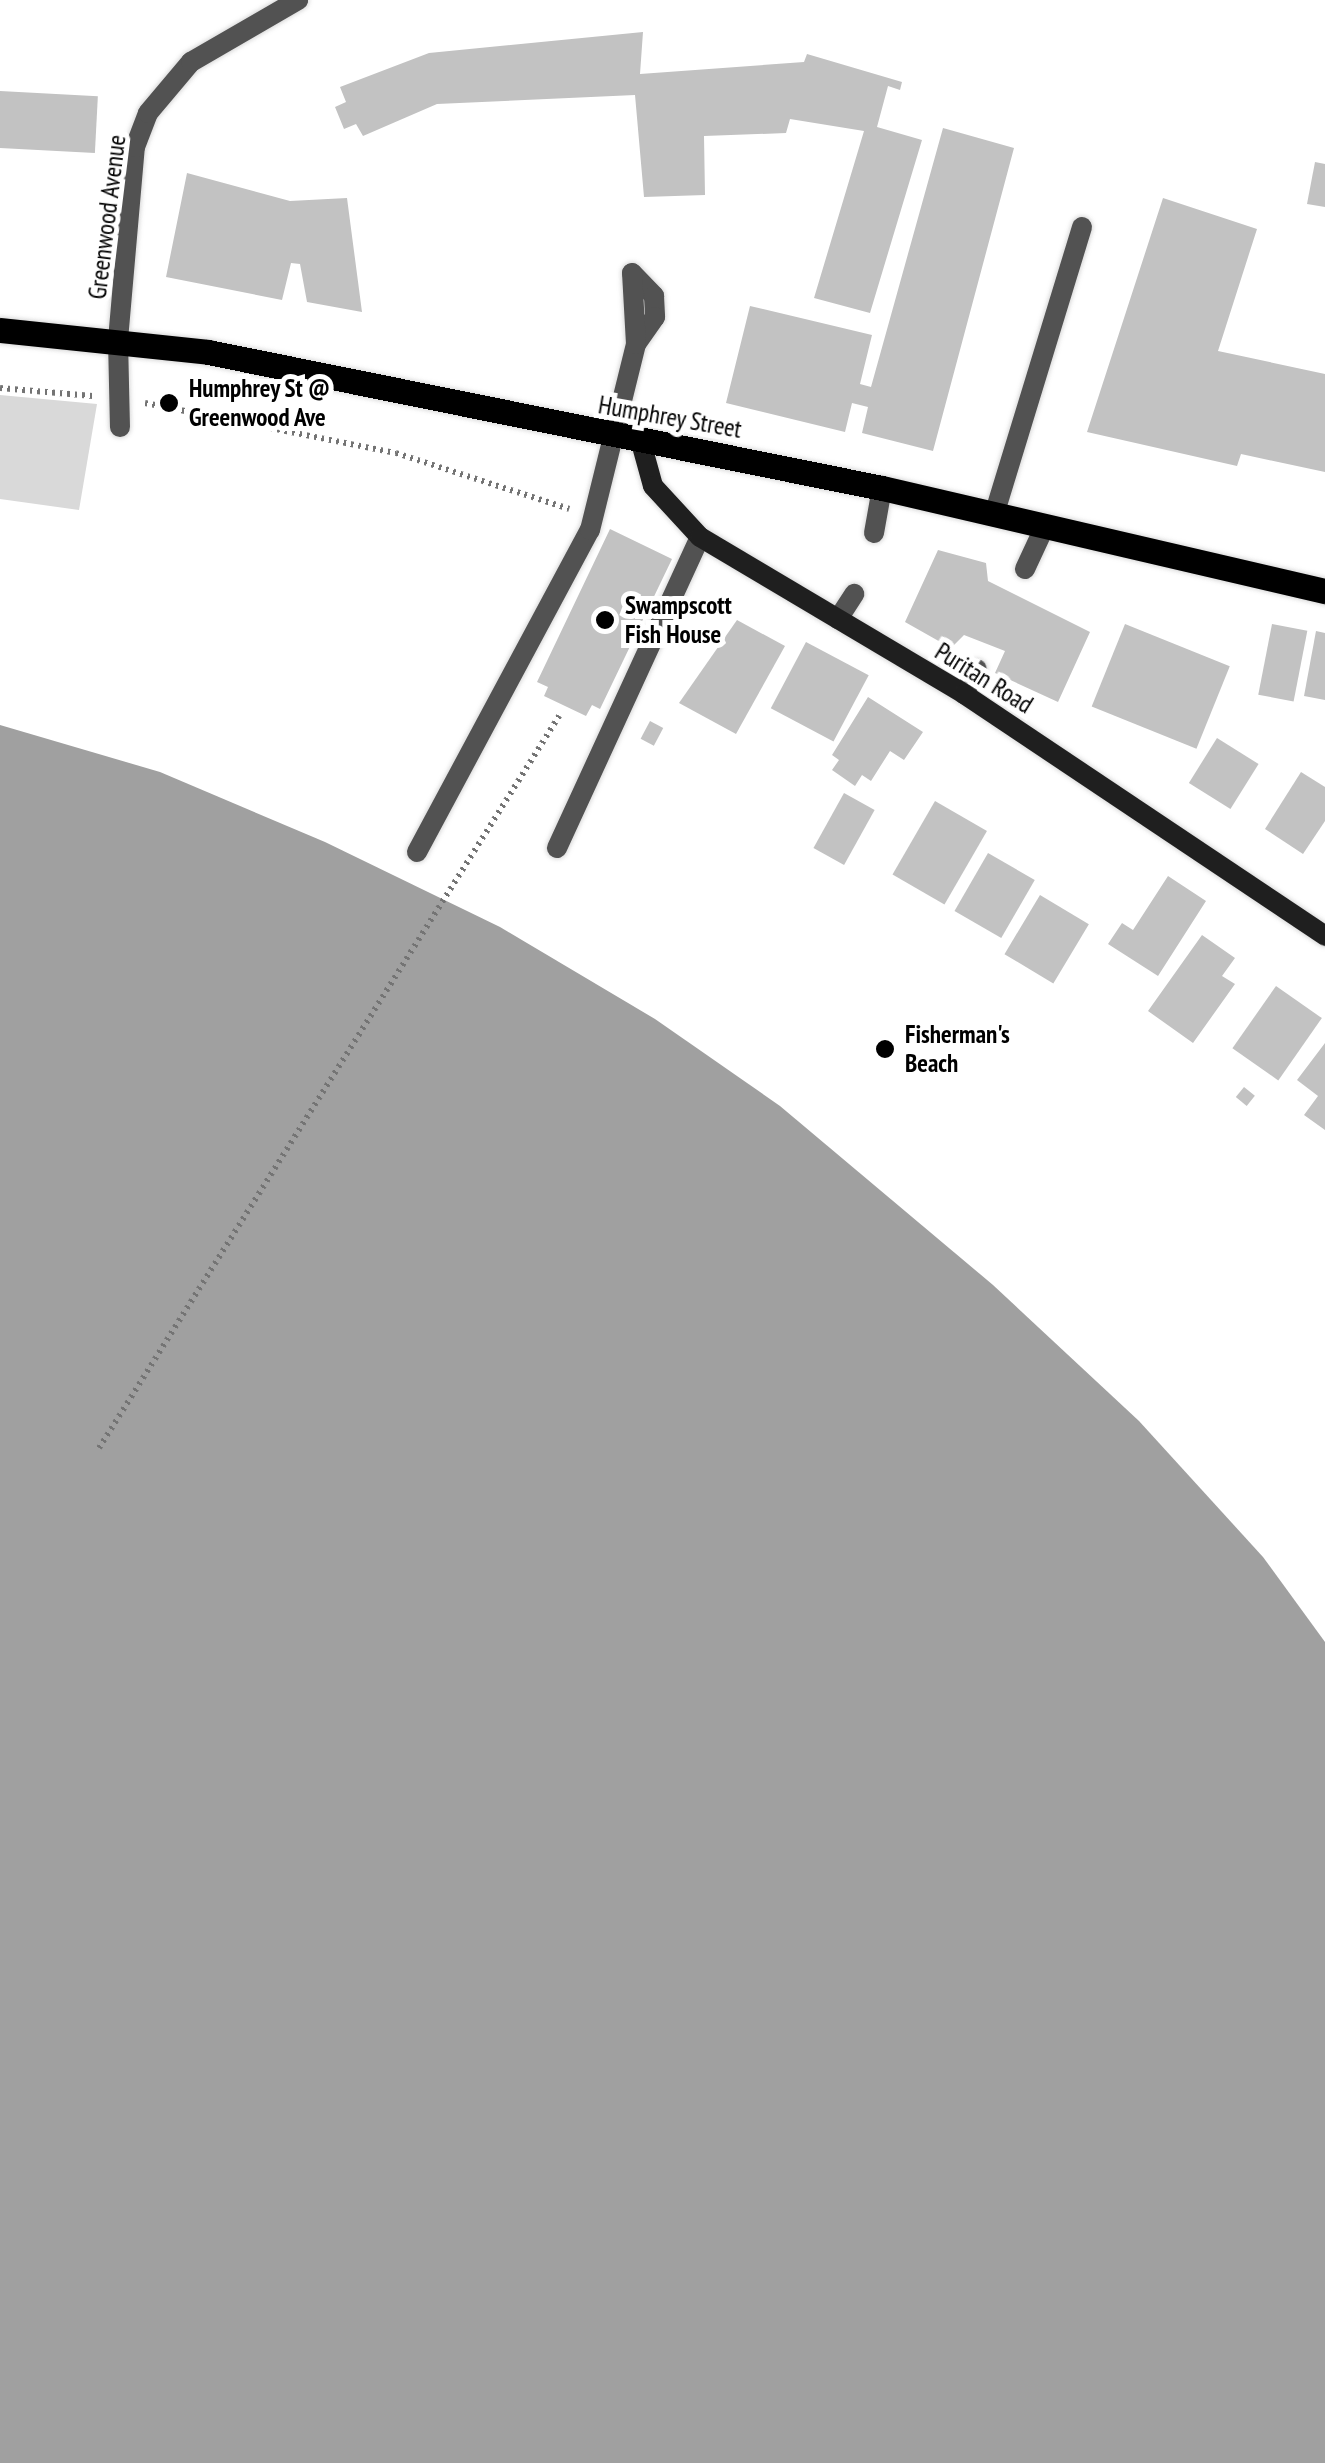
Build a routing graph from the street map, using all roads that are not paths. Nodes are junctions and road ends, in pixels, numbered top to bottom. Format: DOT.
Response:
graph roads {
  1 [pos="298,0"];
  2 [pos="1082,227"];
  3 [pos="0,330"];
  4 [pos="118,340"];
  5 [pos="636,344"];
  6 [pos="120,427"];
  7 [pos="630,443"];
  8 [pos="882,488"];
  9 [pos="994,515"];
  10 [pos="1044,528"];
  11 [pos="874,534"];
  12 [pos="700,537"];
  13 [pos="1024,570"];
  14 [pos="1325,591"];
  15 [pos="854,594"];
  16 [pos="838,619"];
  17 [pos="976,669"];
  18 [pos="964,694"];
  19 [pos="557,848"];
  20 [pos="417,852"];
  21 [pos="1325,936"];
  1 -- 4 [label="street, Greenwood Avenue"];
  2 -- 9 [label="street"];
  3 -- 4 [label="main road, Humphrey Street"];
  4 -- 6 [label="street, Greenwood Avenue"];
  4 -- 7 [label="main road, Humphrey Street"];
  5 -- 7 [label="street"];
  7 -- 8 [label="main road, Humphrey Street"];
  7 -- 12 [label="street, Puritan Road"];
  7 -- 20 [label="street"];
  8 -- 9 [label="main road, Humphrey Street"];
  8 -- 11 [label="street"];
  9 -- 10 [label="main road, Humphrey Street"];
  10 -- 13 [label="street"];
  10 -- 14 [label="main road, Humphrey Street"];
  12 -- 16 [label="street, Puritan Road"];
  12 -- 19 [label="street"];
  15 -- 16 [label="street"];
  16 -- 18 [label="street, Puritan Road"];
  17 -- 18 [label="street"];
  18 -- 21 [label="street, Puritan Road"];
}
